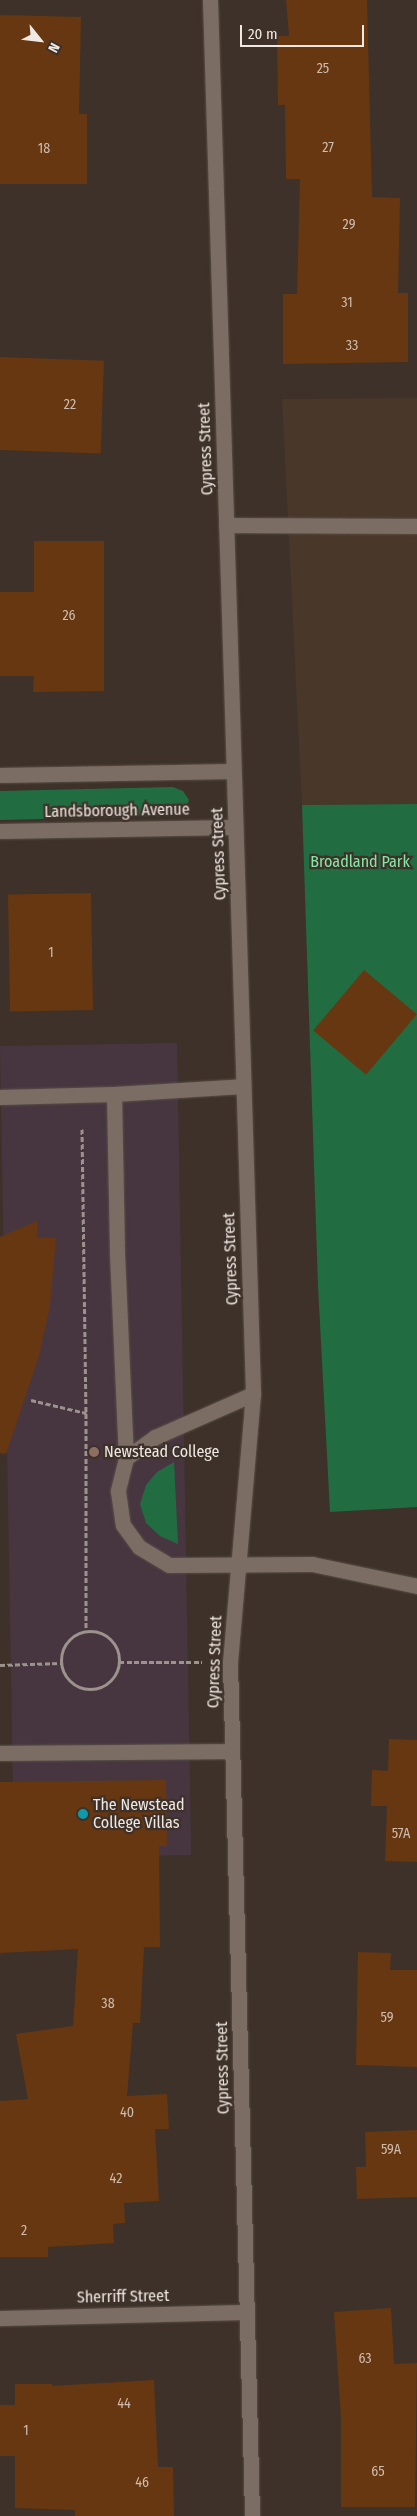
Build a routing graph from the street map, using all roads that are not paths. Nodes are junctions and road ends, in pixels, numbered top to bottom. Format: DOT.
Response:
graph roads {
  1 [pos="210,0"];
  2 [pos="226,525"];
  3 [pos="417,526"];
  4 [pos="233,771"];
  5 [pos="0,775"];
  6 [pos="235,827"];
  7 [pos="0,830"];
  8 [pos="244,1086"];
  9 [pos="114,1094"];
  10 [pos="0,1097"];
  11 [pos="253,1394"];
  12 [pos="126,1458"];
  13 [pos="238,1563"];
  14 [pos="417,1586"];
  15 [pos="232,1751"];
  16 [pos="0,1754"];
  17 [pos="246,2312"];
  18 [pos="0,2318"];
  19 [pos="252,2516"];
  1 -- 2 [label="street, Cypress Street"];
  2 -- 3 [label="street"];
  2 -- 4 [label="street, Cypress Street"];
  4 -- 5 [label="street"];
  4 -- 6 [label="street, Cypress Street"];
  6 -- 7 [label="street, Landsborough Avenue"];
  6 -- 8 [label="street, Cypress Street"];
  8 -- 9 [label="street"];
  8 -- 11 [label="street, Cypress Street"];
  9 -- 10 [label="street"];
  9 -- 12 [label="street"];
  11 -- 12 [label="street"];
  11 -- 13 [label="street, Cypress Street"];
  12 -- 13 [label="street"];
  13 -- 14 [label="street"];
  13 -- 15 [label="street, Cypress Street"];
  15 -- 16 [label="street"];
  15 -- 17 [label="street, Cypress Street"];
  17 -- 18 [label="street, Sherriff Street"];
  17 -- 19 [label="street, Cypress Street"];
}
